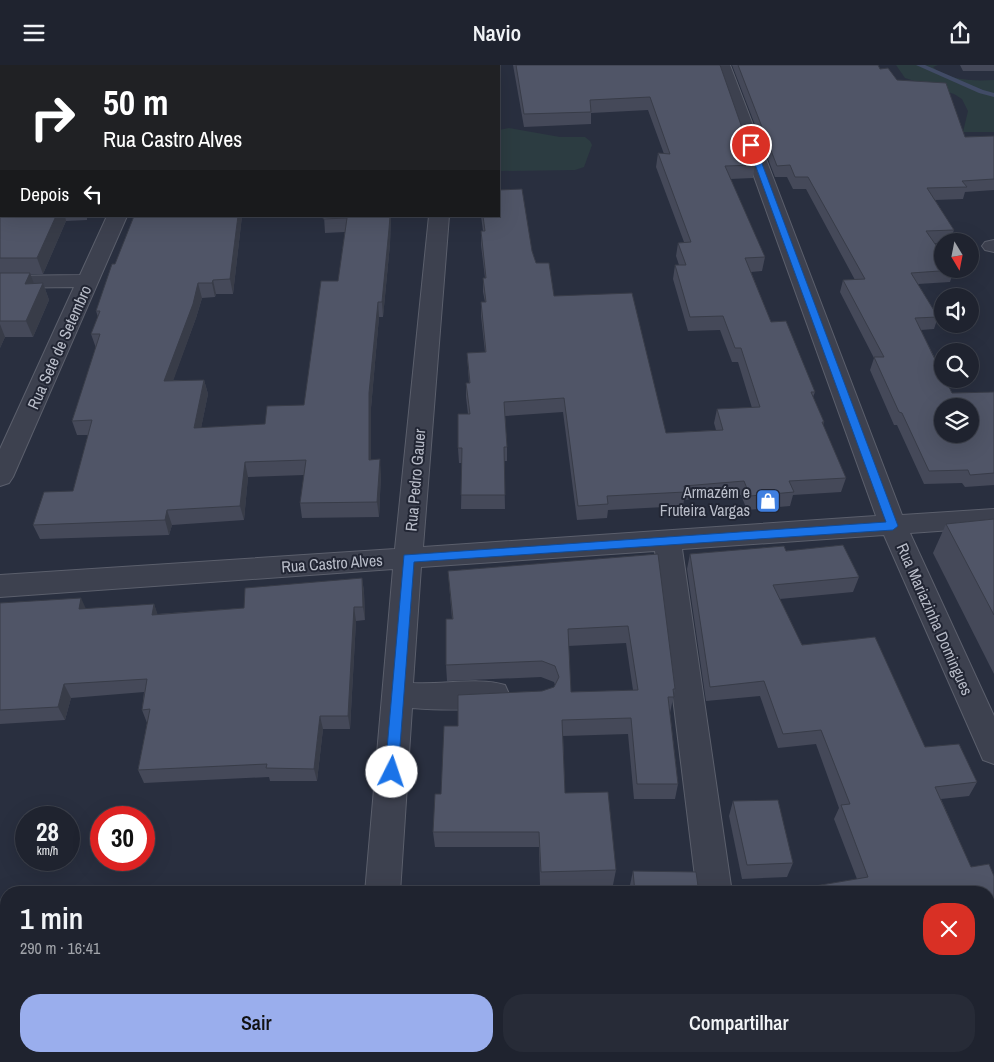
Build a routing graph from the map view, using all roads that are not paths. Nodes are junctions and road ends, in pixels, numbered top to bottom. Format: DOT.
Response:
graph roads {
  1 [pos="722,65"];
  2 [pos="117,217"];
  3 [pos="439,217"];
  4 [pos="88,281"];
  5 [pos="0,282"];
  6 [pos="0,477"];
  7 [pos="994,518"];
  8 [pos="893,526"];
  9 [pos="667,540"];
  10 [pos="408,558"];
  11 [pos="0,586"];
  12 [pos="521,693"];
  13 [pos="398,694"];
  14 [pos="994,750"];
  15 [pos="383,886"];
  16 [pos="714,886"];
  1 -- 8 [label="street, Rua Mariazinha Domingues"];
  2 -- 4 [label="street, Rua Sete de Setembro"];
  3 -- 10 [label="street, Rua Pedro Gauer"];
  4 -- 5 [label="street"];
  4 -- 6 [label="street, Rua Sete de Setembro"];
  7 -- 8 [label="street, Rua Castro Alves"];
  8 -- 9 [label="street, Rua Castro Alves"];
  8 -- 14 [label="street, Rua Mariazinha Domingues"];
  9 -- 10 [label="street, Rua Castro Alves"];
  9 -- 16 [label="street"];
  10 -- 11 [label="street, Rua Castro Alves"];
  10 -- 13 [label="street, Rua Pedro Gauer"];
  12 -- 13 [label="street"];
  13 -- 15 [label="street, Rua Pedro Gauer"];
}
